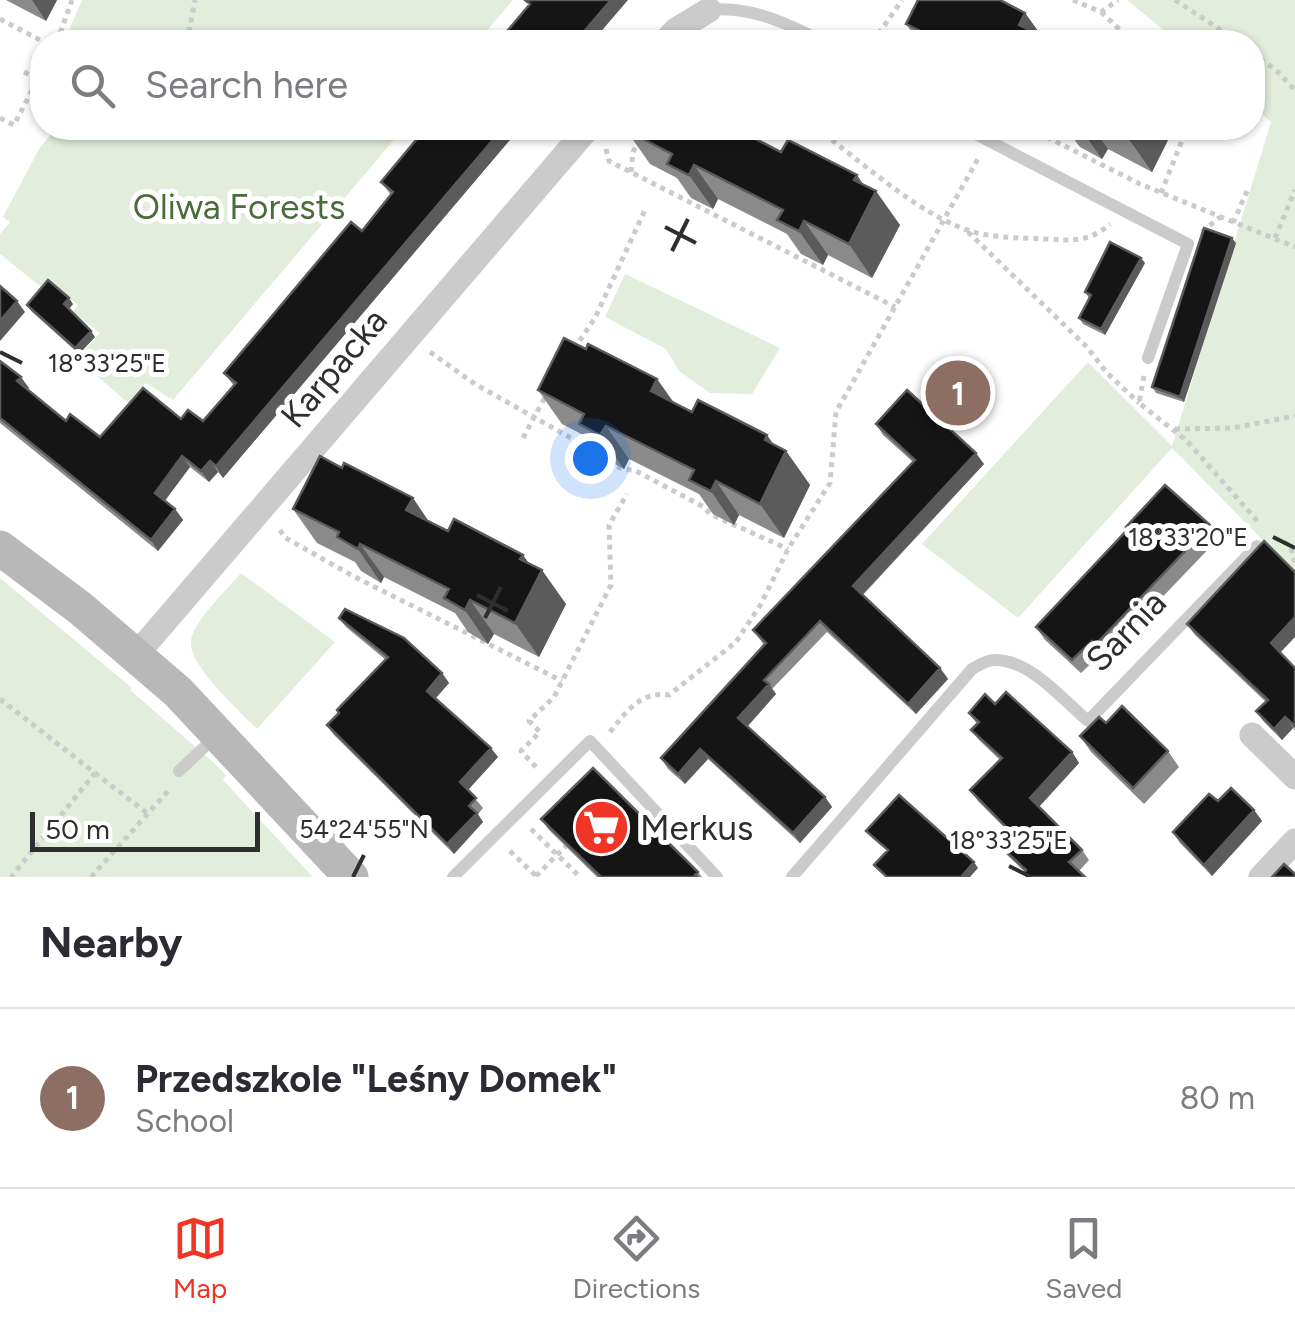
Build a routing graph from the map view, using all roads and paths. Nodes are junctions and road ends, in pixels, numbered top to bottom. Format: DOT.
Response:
graph roads {
  1 [pos="72,0"];
  2 [pos="196,0"];
  3 [pos="902,0"];
  4 [pos="1073,0"];
  5 [pos="1118,0"];
  6 [pos="1175,0"];
  7 [pos="710,10"];
  8 [pos="1101,12"];
  9 [pos="0,19"];
  10 [pos="61,30"];
  11 [pos="190,30"];
  12 [pos="676,30"];
  13 [pos="800,30"];
  14 [pos="881,30"];
  15 [pos="1121,30"];
  16 [pos="1221,30"];
  17 [pos="30,35"];
  18 [pos="1265,62"];
  19 [pos="24,72"];
  20 [pos="30,75"];
  21 [pos="1295,90"];
  22 [pos="30,95"];
  23 [pos="0,118"];
  24 [pos="591,140"];
  25 [pos="601,140"];
  26 [pos="639,140"];
  27 [pos="833,140"];
  28 [pos="988,140"];
  29 [pos="1053,140"];
  30 [pos="1182,140"];
  31 [pos="974,166"];
  32 [pos="631,172"];
  33 [pos="1140,184"];
  34 [pos="1248,189"];
  35 [pos="1295,190"];
  36 [pos="1161,193"];
  37 [pos="1121,208"];
  38 [pos="645,210"];
  39 [pos="945,220"];
  40 [pos="1233,223"];
  41 [pos="966,230"];
  42 [pos="1274,239"];
  43 [pos="1295,248"];
  44 [pos="896,307"];
  45 [pos="426,348"];
  46 [pos="1148,358"];
  47 [pos="564,363"];
  48 [pos="549,391"];
  49 [pos="1139,403"];
  50 [pos="1295,416"];
  51 [pos="534,418"];
  52 [pos="1172,428"];
  53 [pos="522,438"];
  54 [pos="627,494"];
  55 [pos="277,525"];
  56 [pos="1262,526"];
  57 [pos="1271,537"];
  58 [pos="1292,544"];
  59 [pos="1257,546"];
  60 [pos="0,548"];
  61 [pos="788,549"];
  62 [pos="1295,562"];
  63 [pos="136,655"];
  64 [pos="562,681"];
  65 [pos="0,699"];
  66 [pos="540,732"];
  67 [pos="218,733"];
  68 [pos="1252,734"];
  69 [pos="597,748"];
  70 [pos="179,770"];
  71 [pos="95,773"];
  72 [pos="1295,777"];
  73 [pos="148,813"];
  74 [pos="526,823"];
  75 [pos="1295,841"];
  76 [pos="504,845"];
  77 [pos="566,846"];
  78 [pos="558,855"];
  79 [pos="11,877"];
  80 [pos="91,877"];
  81 [pos="350,877"];
  82 [pos="453,877"];
  83 [pos="536,877"];
  84 [pos="580,877"];
  85 [pos="717,877"];
  86 [pos="792,877"];
  87 [pos="1262,877"];
  1 -- 10 [label="path"];
  2 -- 11 [label="path"];
  3 -- 14 [label="path"];
  4 -- 8 [label="path"];
  5 -- 8 [label="path"];
  6 -- 16 [label="path"];
  7 -- 12 [label="street"];
  7 -- 13 [label="lane"];
  8 -- 15 [label="path"];
  9 -- 17 [label="path"];
  18 -- 21 [label="path"];
  19 -- 20 [label="path"];
  22 -- 23 [label="path"];
  24 -- 63 [label="street, Karpacka"];
  25 -- 32 [label="path"];
  26 -- 32 [label="path"];
  27 -- 39 [label="path"];
  28 -- 37 [label="lane"];
  29 -- 33 [label="path"];
  30 -- 36 [label="path"];
  31 -- 39 [label="path"];
  32 -- 44 [label="path"];
  33 -- 36 [label="path"];
  33 -- 37 [label="path"];
  34 -- 40 [label="path"];
  35 -- 42 [label="path"];
  36 -- 40 [label="path"];
  37 -- 41 [label="path"];
  37 -- 46 [label="lane"];
  38 -- 47 [label="path"];
  39 -- 41 [label="path"];
  39 -- 44 [label="path"];
  40 -- 42 [label="path"];
  41 -- 49 [label="path"];
  42 -- 43 [label="path"];
  44 -- 61 [label="path"];
  45 -- 51 [label="path"];
  46 -- 49 [label="path"];
  48 -- 51 [label="path"];
  49 -- 52 [label="path"];
  50 -- 52 [label="path"];
  51 -- 53 [label="path"];
  51 -- 61 [label="path"];
  52 -- 56 [label="path"];
  54 -- 64 [label="path"];
  55 -- 64 [label="path"];
  57 -- 58 [label="path"];
  58 -- 62 [label="path"];
  59 -- 86 [label="lane, Sarnia"];
  60 -- 63 [label="street"];
  61 -- 69 [label="path"];
  63 -- 67 [label="street"];
  64 -- 66 [label="path"];
  65 -- 71 [label="path"];
  67 -- 70 [label="lane"];
  67 -- 81 [label="street"];
  68 -- 72 [label="street"];
  69 -- 82 [label="lane"];
  69 -- 85 [label="lane"];
  70 -- 73 [label="path"];
  71 -- 73 [label="path"];
  71 -- 79 [label="path"];
  73 -- 80 [label="path"];
  74 -- 78 [label="path"];
  75 -- 87 [label="street"];
  76 -- 83 [label="path"];
  77 -- 78 [label="path"];
  78 -- 83 [label="path"];
  78 -- 84 [label="path"];
}
